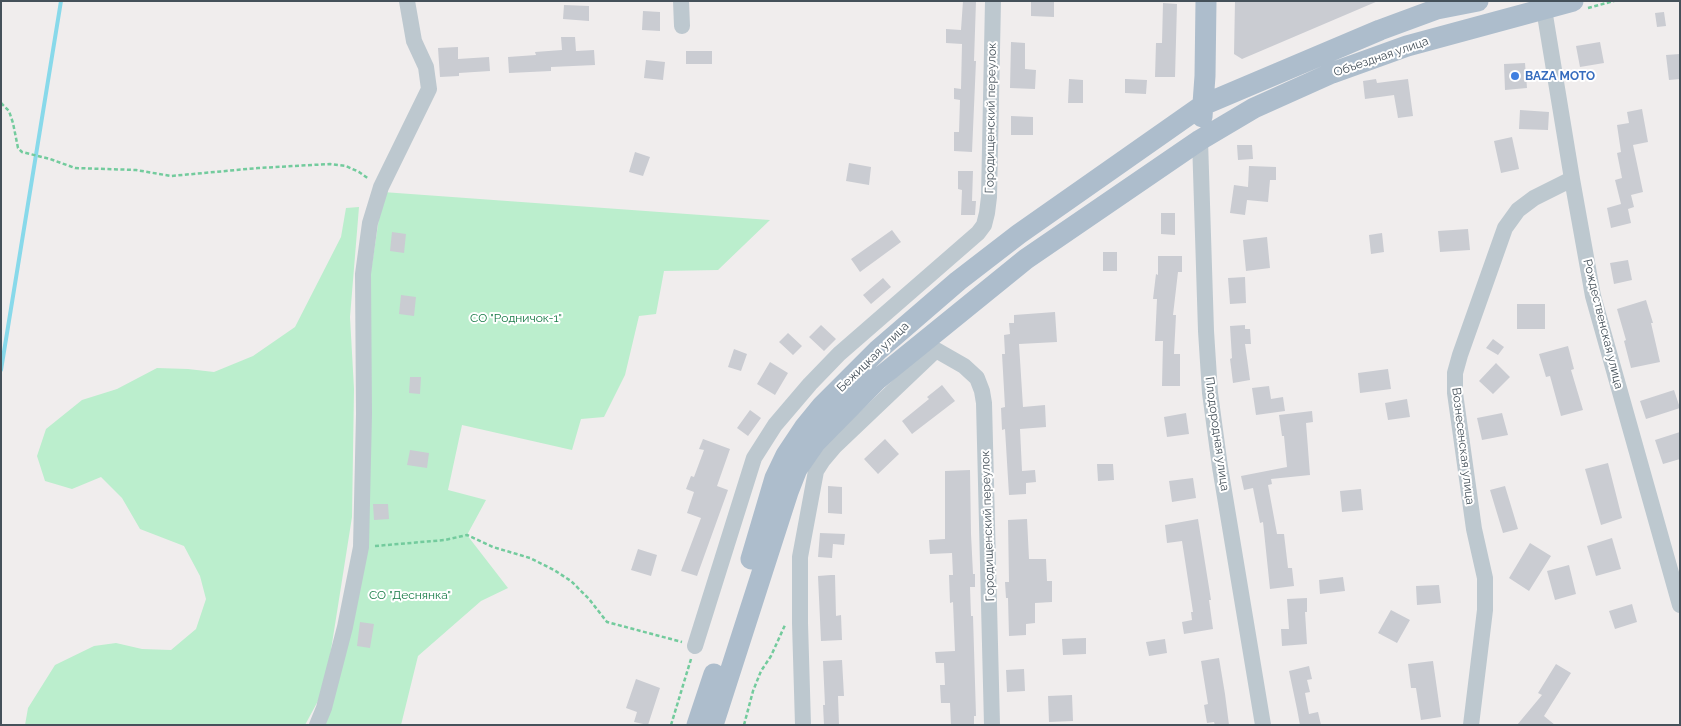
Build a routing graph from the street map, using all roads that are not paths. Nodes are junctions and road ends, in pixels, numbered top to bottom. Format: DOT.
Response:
graph roads {
  1 [pos="407,1"];
  2 [pos="681,1"];
  3 [pos="994,1"];
  4 [pos="1206,1"];
  5 [pos="1478,1"];
  6 [pos="1579,5"];
  7 [pos="1544,9"];
  8 [pos="682,26"];
  9 [pos="1202,105"];
  10 [pos="1200,140"];
  11 [pos="1572,179"];
  12 [pos="751,470"];
  13 [pos="775,478"];
  14 [pos="1680,605"];
  15 [pos="695,646"];
  16 [pos="317,725"];
  17 [pos="697,725"];
  18 [pos="713,725"];
  19 [pos="802,725"];
  20 [pos="992,725"];
  21 [pos="1263,725"];
  22 [pos="1470,725"];
  1 -- 16 [label="street"];
  2 -- 8 [label="street"];
  3 -- 12 [label="street, Городищенский переулок"];
  4 -- 9 [label="main road"];
  5 -- 9 [label="main road, Объездная улица"];
  6 -- 7 [label="main road, Объездная улица"];
  7 -- 10 [label="main road, Объездная улица"];
  7 -- 11 [label="street, Рождественская улица"];
  9 -- 10 [label="main road"];
  9 -- 13 [label="main road, Бежицкая улица"];
  10 -- 18 [label="main road, Бежицкая улица"];
  10 -- 21 [label="street, Плодородная улица"];
  11 -- 14 [label="street, Рождественская улица"];
  11 -- 22 [label="street, Вознесенская улица"];
  12 -- 13 [label="street"];
  12 -- 15 [label="street"];
  13 -- 17 [label="main road, Бежицкая улица"];
  19 -- 20 [label="street, Городищенский переулок"];
}
